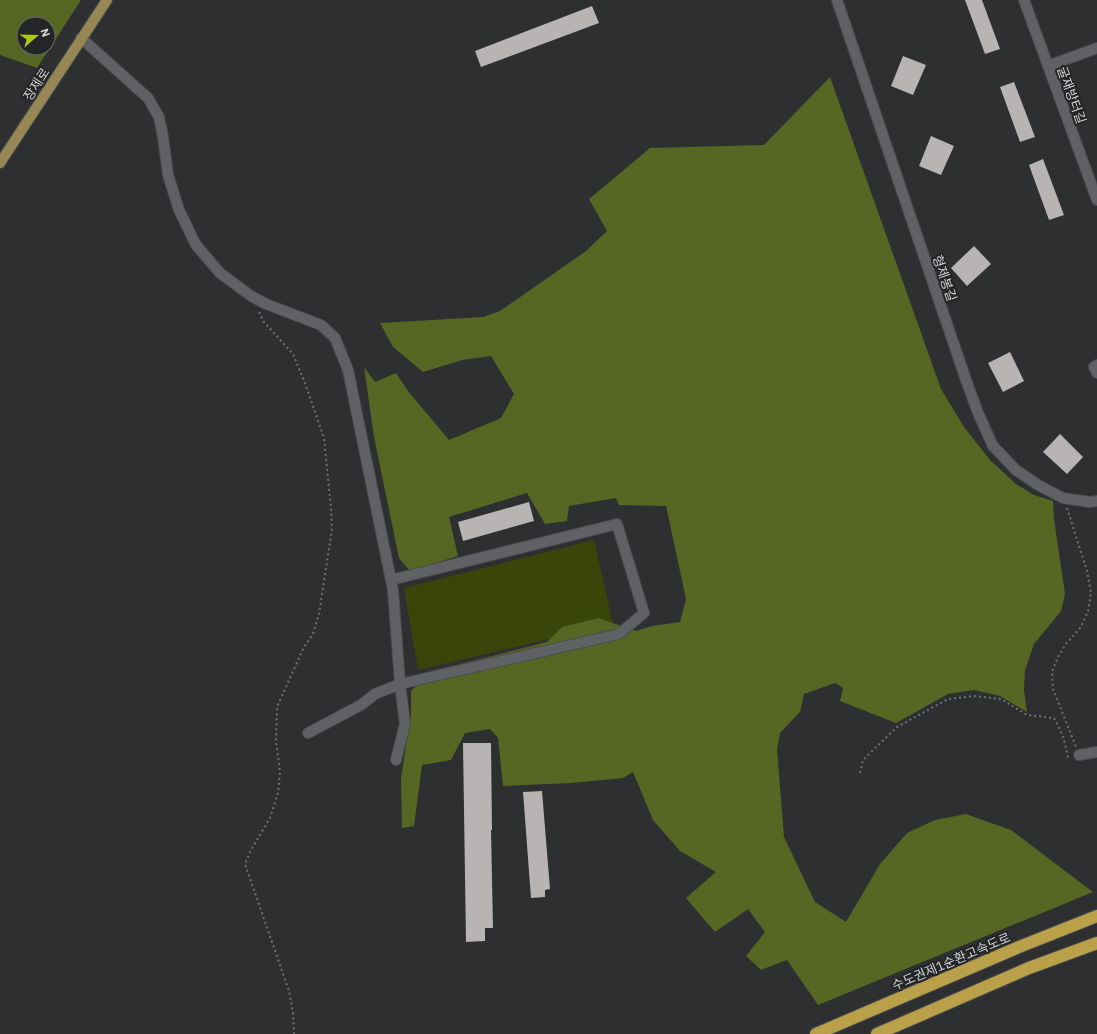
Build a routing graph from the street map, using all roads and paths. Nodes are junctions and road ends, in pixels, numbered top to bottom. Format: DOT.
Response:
graph roads {
  1 [pos="107,0"];
  2 [pos="837,0"];
  3 [pos="1024,0"];
  4 [pos="81,38"];
  5 [pos="1097,48"];
  6 [pos="1048,66"];
  7 [pos="0,163"];
  8 [pos="1097,200"];
  9 [pos="250,296"];
  10 [pos="1097,365"];
  11 [pos="1097,373"];
  12 [pos="1063,498"];
  13 [pos="1097,501"];
  14 [pos="391,580"];
  15 [pos="400,684"];
  16 [pos="308,733"];
  17 [pos="1097,752"];
  18 [pos="1079,755"];
  19 [pos="396,760"];
  20 [pos="860,773"];
  21 [pos="1097,916"];
  22 [pos="1097,943"];
  23 [pos="294,1034"];
  24 [pos="816,1034"];
  25 [pos="877,1034"];
  1 -- 4 [label="main road, 장제로"];
  2 -- 12 [label="street, 형제봉길"];
  3 -- 6 [label="street, 굴재방터길"];
  4 -- 7 [label="main road, 장제로"];
  4 -- 9 [label="street"];
  5 -- 6 [label="street"];
  6 -- 8 [label="street, 굴재방터길"];
  9 -- 14 [label="street"];
  9 -- 23 [label="path"];
  10 -- 11 [label="street"];
  12 -- 13 [label="street, 형제봉길"];
  12 -- 18 [label="path"];
  14 -- 15 [label="street"];
  14 -- 15 [label="street"];
  15 -- 16 [label="street"];
  15 -- 19 [label="street"];
  17 -- 18 [label="street"];
  18 -- 20 [label="path"];
  21 -- 24 [label="highway, 수도권제1순환고속도로"];
  22 -- 25 [label="highway"];
}
